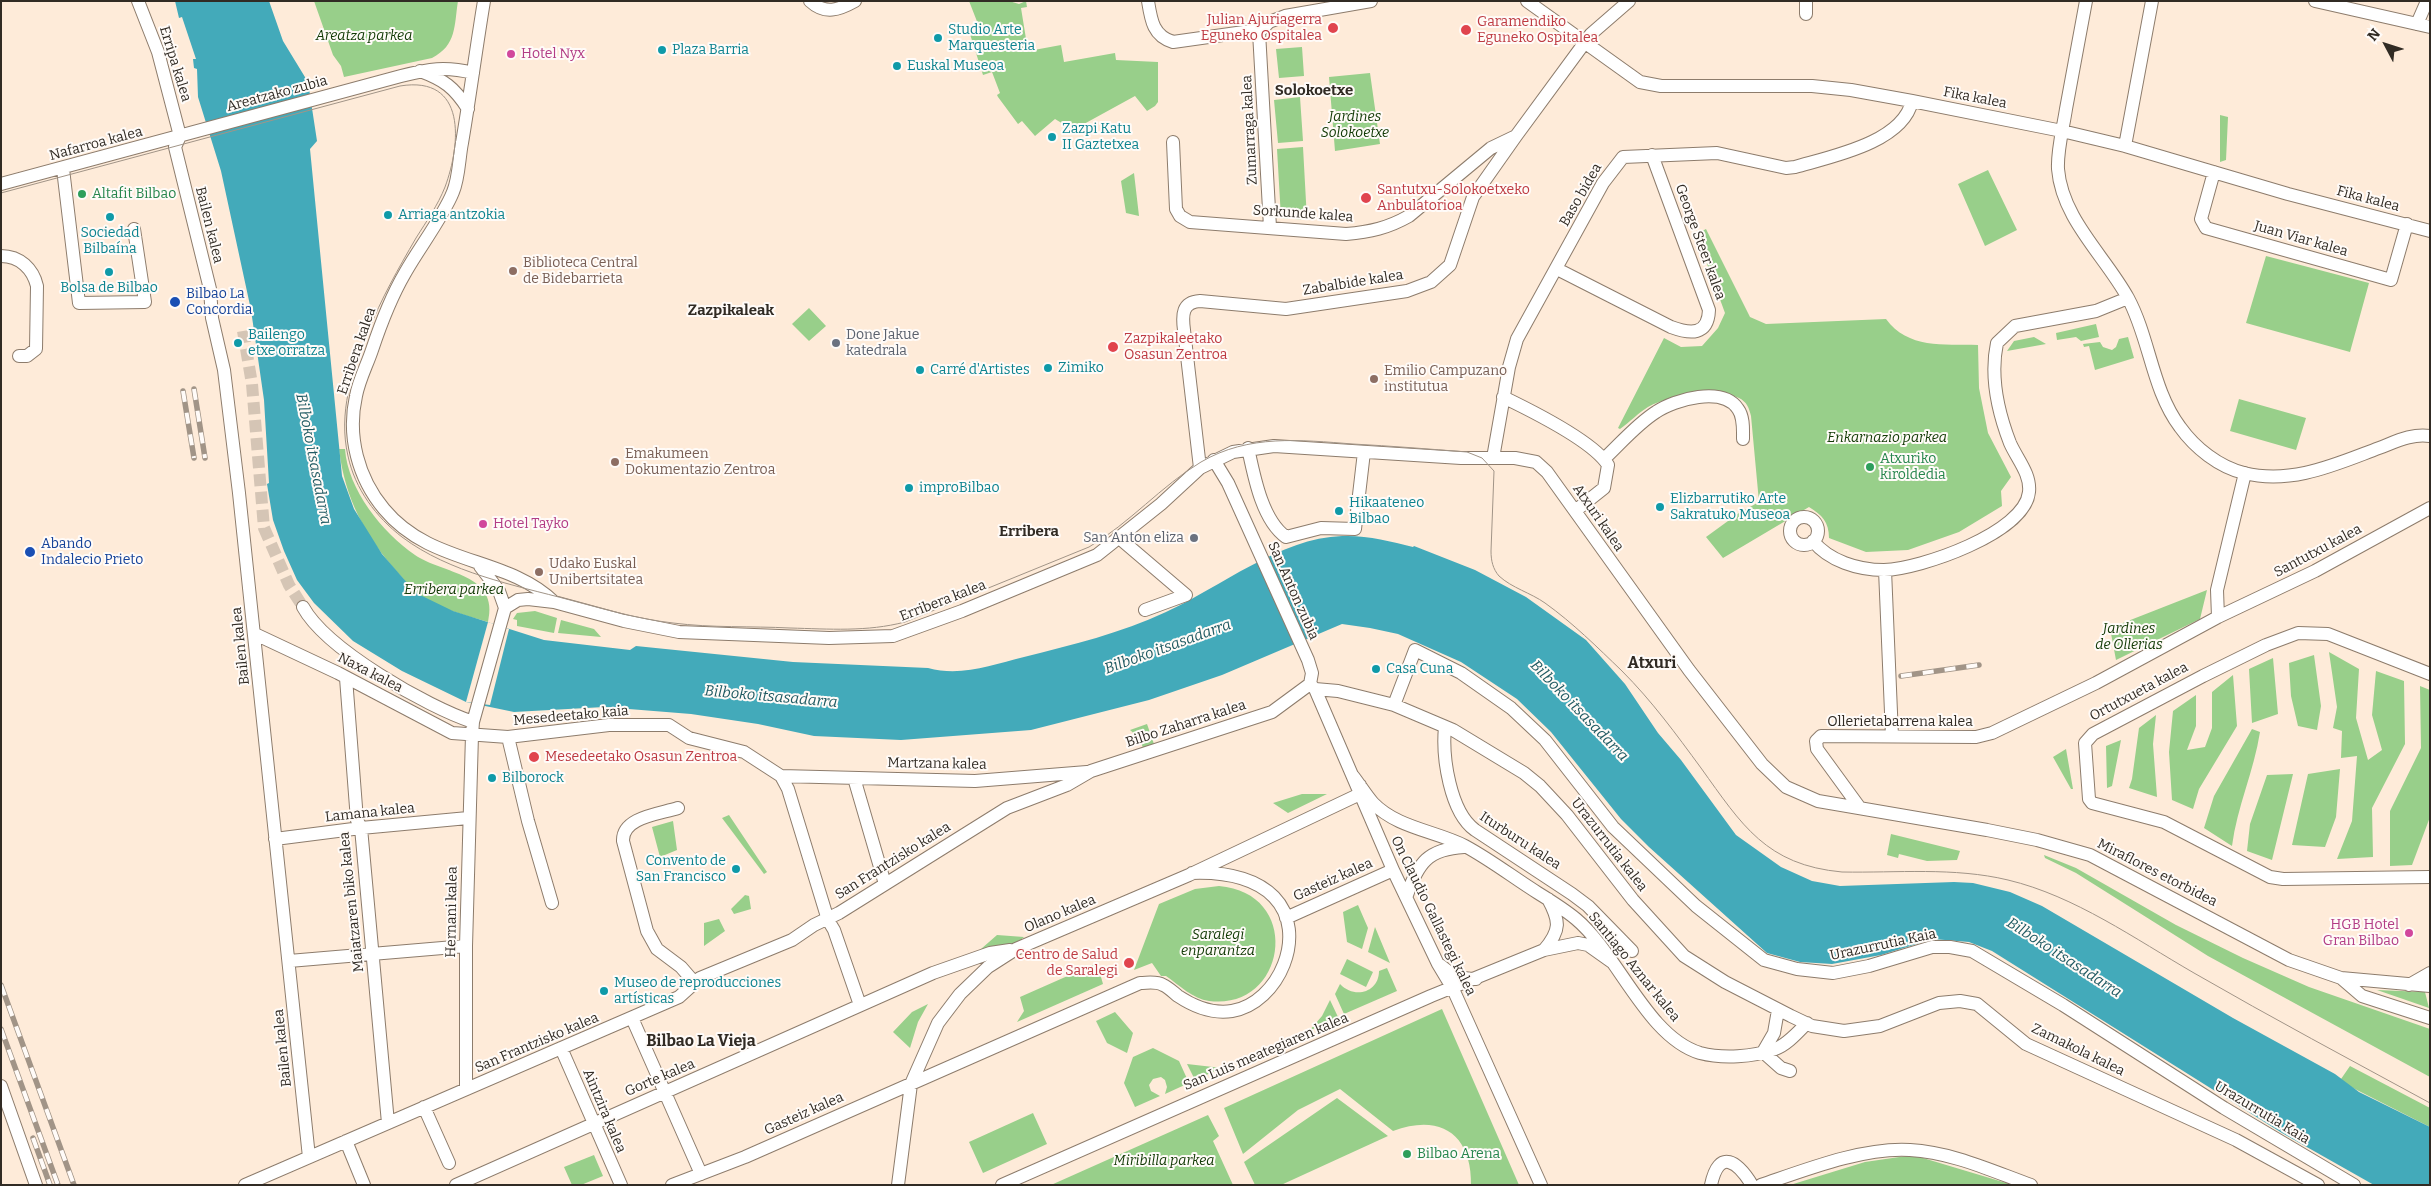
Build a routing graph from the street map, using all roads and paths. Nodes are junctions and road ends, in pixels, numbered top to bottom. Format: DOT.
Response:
graph roads {
  1 [pos="138,1"];
  2 [pos="484,1"];
  3 [pos="810,1"];
  4 [pos="855,1"];
  5 [pos="1148,1"];
  6 [pos="1371,1"];
  7 [pos="1527,1"];
  8 [pos="1630,1"];
  9 [pos="2086,1"];
  10 [pos="2152,1"];
  11 [pos="2315,1"];
  12 [pos="2427,1"];
  13 [pos="1317,5"];
  14 [pos="2423,25"];
  15 [pos="1259,32"];
  16 [pos="1584,42"];
  17 [pos="420,71"];
  18 [pos="473,73"];
  19 [pos="1912,101"];
  20 [pos="468,109"];
  21 [pos="199,130"];
  22 [pos="2062,131"];
  23 [pos="180,136"];
  24 [pos="1516,136"];
  25 [pos="1173,142"];
  26 [pos="2125,146"];
  27 [pos="1652,155"];
  28 [pos="63,168"];
  29 [pos="2214,172"];
  30 [pos="1,184"];
  31 [pos="2407,224"];
  32 [pos="1270,227"];
  33 [pos="134,229"];
  34 [pos="2430,231"];
  35 [pos="1,256"];
  36 [pos="1557,269"];
  37 [pos="2128,298"];
  38 [pos="19,356"];
  39 [pos="1503,397"];
  40 [pos="2430,436"];
  41 [pos="1743,439"];
  42 [pos="1248,448"];
  43 [pos="1364,452"];
  44 [pos="1493,458"];
  45 [pos="1604,459"];
  46 [pos="1214,460"];
  47 [pos="1200,468"];
  48 [pos="2245,473"];
  49 [pos="2430,508"];
  50 [pos="1575,511"];
  51 [pos="1118,538"];
  52 [pos="1813,541"];
  53 [pos="478,564"];
  54 [pos="1885,570"];
  55 [pos="554,602"];
  56 [pos="303,607"];
  57 [pos="504,608"];
  58 [pos="1145,610"];
  59 [pos="2218,617"];
  60 [pos="255,634"];
  61 [pos="1308,660"];
  62 [pos="2430,674"];
  63 [pos="346,678"];
  64 [pos="1312,686"];
  65 [pos="1394,705"];
  66 [pos="474,723"];
  67 [pos="1445,727"];
  68 [pos="1892,736"];
  69 [pos="508,737"];
  70 [pos="1091,771"];
  71 [pos="781,776"];
  72 [pos="854,778"];
  73 [pos="1067,785"];
  74 [pos="1358,785"];
  75 [pos="678,808"];
  76 [pos="1860,808"];
  77 [pos="468,818"];
  78 [pos="361,828"];
  79 [pos="276,839"];
  80 [pos="1466,847"];
  81 [pos="1393,870"];
  82 [pos="1192,874"];
  83 [pos="2430,877"];
  84 [pos="885,884"];
  85 [pos="1407,895"];
  86 [pos="1547,898"];
  87 [pos="552,903"];
  88 [pos="1286,918"];
  89 [pos="828,920"];
  90 [pos="466,946"];
  91 [pos="1016,949"];
  92 [pos="1544,950"];
  93 [pos="1632,951"];
  94 [pos="372,955"];
  95 [pos="289,961"];
  96 [pos="1612,962"];
  97 [pos="1438,964"];
  98 [pos="2430,973"];
  99 [pos="1478,978"];
  100 [pos="2341,978"];
  101 [pos="694,982"];
  102 [pos="2409,985"];
  103 [pos="2430,986"];
  104 [pos="1452,989"];
  105 [pos="860,1005"];
  106 [pos="1778,1010"];
  107 [pos="1791,1016"];
  108 [pos="632,1018"];
  109 [pos="2430,1018"];
  110 [pos="1807,1022"];
  111 [pos="562,1048"];
  112 [pos="926,1050"];
  113 [pos="1763,1052"];
  114 [pos="947,1069"];
  115 [pos="1790,1071"];
  116 [pos="911,1084"];
  117 [pos="1,1086"];
  118 [pos="466,1090"];
  119 [pos="666,1092"];
  120 [pos="424,1107"];
  121 [pos="388,1123"];
  122 [pos="592,1123"];
  123 [pos="346,1141"];
  124 [pos="309,1157"];
  125 [pos="449,1163"];
  126 [pos="701,1174"];
  127 [pos="36,1185"];
  128 [pos="245,1185"];
  129 [pos="364,1185"];
  130 [pos="457,1185"];
  131 [pos="621,1185"];
  132 [pos="672,1185"];
  133 [pos="898,1185"];
  134 [pos="1002,1185"];
  135 [pos="1540,1185"];
  136 [pos="1711,1185"];
  137 [pos="1752,1185"];
  138 [pos="1761,1185"];
  139 [pos="2031,1185"];
  140 [pos="2318,1185"];
  141 [pos="2354,1185"];
  1 -- 23 [label="street, Erripa kalea"];
  2 -- 18 [label="street, Erribera kalea"];
  3 -- 4 [label="street"];
  5 -- 15 [label="street"];
  6 -- 13 [label="street"];
  7 -- 16 [label="street, Fika kalea"];
  8 -- 16 [label="street, Zabalbide kalea"];
  9 -- 22 [label="street"];
  10 -- 26 [label="street"];
  11 -- 14 [label="street"];
  12 -- 14 [label="street"];
  13 -- 15 [label="street"];
  15 -- 32 [label="street, Zumarraga kalea"];
  16 -- 19 [label="street, Fika kalea"];
  16 -- 24 [label="street, Zabalbide kalea"];
  17 -- 18 [label="street, Areatzako zubia"];
  17 -- 20 [label="street"];
  17 -- 21 [label="street, Areatzako zubia"];
  18 -- 20 [label="street, Erribera kalea"];
  19 -- 22 [label="street, Fika kalea"];
  19 -- 27 [label="street, Baso bidea"];
  20 -- 53 [label="street, Erribera kalea"];
  21 -- 23 [label="street, Nafarroa kalea"];
  22 -- 26 [label="street, Fika kalea"];
  22 -- 37 [label="street"];
  23 -- 28 [label="street, Nafarroa kalea"];
  23 -- 60 [label="street, Bailen kalea"];
  24 -- 32 [label="street, Sorkunde kalea"];
  24 -- 47 [label="street, Zabalbide kalea"];
  25 -- 32 [label="street, Sorkunde kalea"];
  26 -- 29 [label="street, Fika kalea"];
  27 -- 36 [label="street, Baso bidea"];
  27 -- 36 [label="street, George Steer kalea"];
  28 -- 30 [label="street, Nafarroa kalea"];
  28 -- 33 [label="street"];
  29 -- 31 [label="street, Fika kalea"];
  29 -- 31 [label="street, Juan Viar kalea"];
  31 -- 34 [label="street, Fika kalea"];
  35 -- 38 [label="street"];
  36 -- 39 [label="street, Baso bidea"];
  37 -- 48 [label="street"];
  37 -- 54 [label="street"];
  39 -- 44 [label="street, Baso bidea"];
  39 -- 45 [label="street"];
  40 -- 48 [label="street"];
  41 -- 45 [label="street"];
  42 -- 43 [label="street, Atxuri kalea"];
  42 -- 43 [label="street"];
  42 -- 46 [label="street, Atxuri kalea"];
  43 -- 44 [label="street, Atxuri kalea"];
  44 -- 50 [label="street, Atxuri kalea"];
  45 -- 50 [label="street"];
  46 -- 47 [label="street, Erribera kalea"];
  46 -- 61 [label="street, San Anton zubia"];
  47 -- 51 [label="street, Erribera kalea"];
  48 -- 59 [label="street"];
  49 -- 59 [label="street, Santutxu kalea"];
  50 -- 76 [label="street, Atxuri kalea"];
  51 -- 55 [label="street, Erribera kalea"];
  51 -- 58 [label="street"];
  52 -- 54 [label="street"];
  53 -- 55 [label="street, Erribera kalea"];
  53 -- 57 [label="street"];
  54 -- 68 [label="street"];
  55 -- 57 [label="street, Erribera kalea"];
  56 -- 66 [label="street"];
  57 -- 66 [label="street, Hernani kalea"];
  59 -- 68 [label="street, Ollerietabarrena kalea"];
  60 -- 63 [label="street, Naxa kalea"];
  60 -- 79 [label="street, Bailen kalea"];
  61 -- 64 [label="street, On Claudio Gallastegi kalea"];
  62 -- 83 [label="street, Ortutxueta kalea"];
  63 -- 66 [label="street, Naxa kalea"];
  63 -- 78 [label="street, Maiatzaren biko kalea"];
  64 -- 65 [label="street, Urazurrutia kalea"];
  64 -- 70 [label="street, Bilbo Zaharra kalea"];
  64 -- 74 [label="street, On Claudio Gallastegi kalea"];
  65 -- 67 [label="street, Urazurrutia kalea"];
  65 -- 141 [label="street, Urazurrutia Kaia"];
  66 -- 69 [label="street, Mesedeetako kaia"];
  66 -- 77 [label="street, Hernani kalea"];
  67 -- 93 [label="street, Iturburu kalea"];
  67 -- 106 [label="street, Urazurrutia kalea"];
  68 -- 76 [label="street, Ollerietabarrena kalea"];
  69 -- 71 [label="street, Mesedeetako kaia"];
  69 -- 87 [label="street"];
  70 -- 72 [label="street, Martzana kalea"];
  70 -- 73 [label="street, Bilbo Zaharra kalea"];
  71 -- 72 [label="street, Martzana kalea"];
  71 -- 89 [label="street"];
  72 -- 84 [label="street"];
  73 -- 84 [label="street, San Frantzisko kalea"];
  74 -- 80 [label="street, Santiago Aznar kalea"];
  74 -- 81 [label="street, On Claudio Gallastegi kalea"];
  74 -- 82 [label="street, Olano kalea"];
  75 -- 101 [label="street"];
  76 -- 100 [label="street, Miraflores etorbidea"];
  77 -- 78 [label="street, Lamana kalea"];
  77 -- 90 [label="street, Hernani kalea"];
  78 -- 79 [label="street, Lamana kalea"];
  78 -- 94 [label="street, Maiatzaren biko kalea"];
  79 -- 95 [label="street, Bailen kalea"];
  80 -- 85 [label="street"];
  80 -- 86 [label="street, Santiago Aznar kalea"];
  81 -- 85 [label="street, On Claudio Gallastegi kalea"];
  81 -- 88 [label="street, Gasteiz kalea"];
  82 -- 88 [label="street"];
  82 -- 91 [label="street, Olano kalea"];
  84 -- 89 [label="street, San Frantzisko kalea"];
  85 -- 97 [label="street, On Claudio Gallastegi kalea"];
  86 -- 92 [label="street"];
  86 -- 96 [label="street, Santiago Aznar kalea"];
  88 -- 114 [label="street, Gasteiz kalea"];
  89 -- 101 [label="street, San Frantzisko kalea"];
  89 -- 105 [label="street"];
  90 -- 94 [label="street"];
  90 -- 118 [label="street, Hernani kalea"];
  91 -- 105 [label="street, Gorte kalea"];
  91 -- 112 [label="street, Olano kalea"];
  92 -- 96 [label="street, San Luis meategiaren kalea"];
  92 -- 99 [label="street, San Luis meategiaren kalea"];
  94 -- 95 [label="street"];
  94 -- 121 [label="street, Maiatzaren biko kalea"];
  95 -- 124 [label="street, Bailen kalea"];
  96 -- 113 [label="street, Santiago Aznar kalea"];
  97 -- 99 [label="street"];
  97 -- 104 [label="street, On Claudio Gallastegi kalea"];
  98 -- 102 [label="street"];
  99 -- 104 [label="street, San Luis meategiaren kalea"];
  100 -- 102 [label="street, Miraflores etorbidea"];
  100 -- 109 [label="street, Miraflores etorbidea"];
  101 -- 108 [label="street, San Frantzisko kalea"];
  102 -- 103 [label="street, Miraflores etorbidea"];
  104 -- 134 [label="street, San Luis meategiaren kalea"];
  104 -- 135 [label="street, On Claudio Gallastegi kalea"];
  105 -- 119 [label="street, Gorte kalea"];
  106 -- 107 [label="street, Urazurrutia kalea"];
  106 -- 113 [label="street"];
  107 -- 110 [label="street, Zamakola kalea"];
  108 -- 111 [label="street, San Frantzisko kalea"];
  108 -- 119 [label="street"];
  110 -- 113 [label="street, Santiago Aznar kalea"];
  110 -- 140 [label="street, Zamakola kalea"];
  111 -- 118 [label="street, San Frantzisko kalea"];
  111 -- 122 [label="street, Aintzira kalea"];
  112 -- 114 [label="street"];
  112 -- 116 [label="street, Olano kalea"];
  113 -- 115 [label="street"];
  114 -- 116 [label="street, Gasteiz kalea"];
  116 -- 126 [label="street, Gasteiz kalea"];
  116 -- 133 [label="street, Olano kalea"];
  117 -- 127 [label="street"];
  118 -- 120 [label="street, San Frantzisko kalea"];
  119 -- 122 [label="street, Gorte kalea"];
  119 -- 126 [label="street"];
  120 -- 121 [label="street, San Frantzisko kalea"];
  120 -- 125 [label="street"];
  121 -- 123 [label="street, San Frantzisko kalea"];
  122 -- 130 [label="street, Gorte kalea"];
  122 -- 131 [label="street, Aintzira kalea"];
  123 -- 124 [label="street, San Frantzisko kalea"];
  123 -- 129 [label="street"];
  124 -- 128 [label="street, San Frantzisko kalea"];
  126 -- 132 [label="street, Gasteiz kalea"];
  136 -- 137 [label="street"];
  138 -- 139 [label="street"];
}
